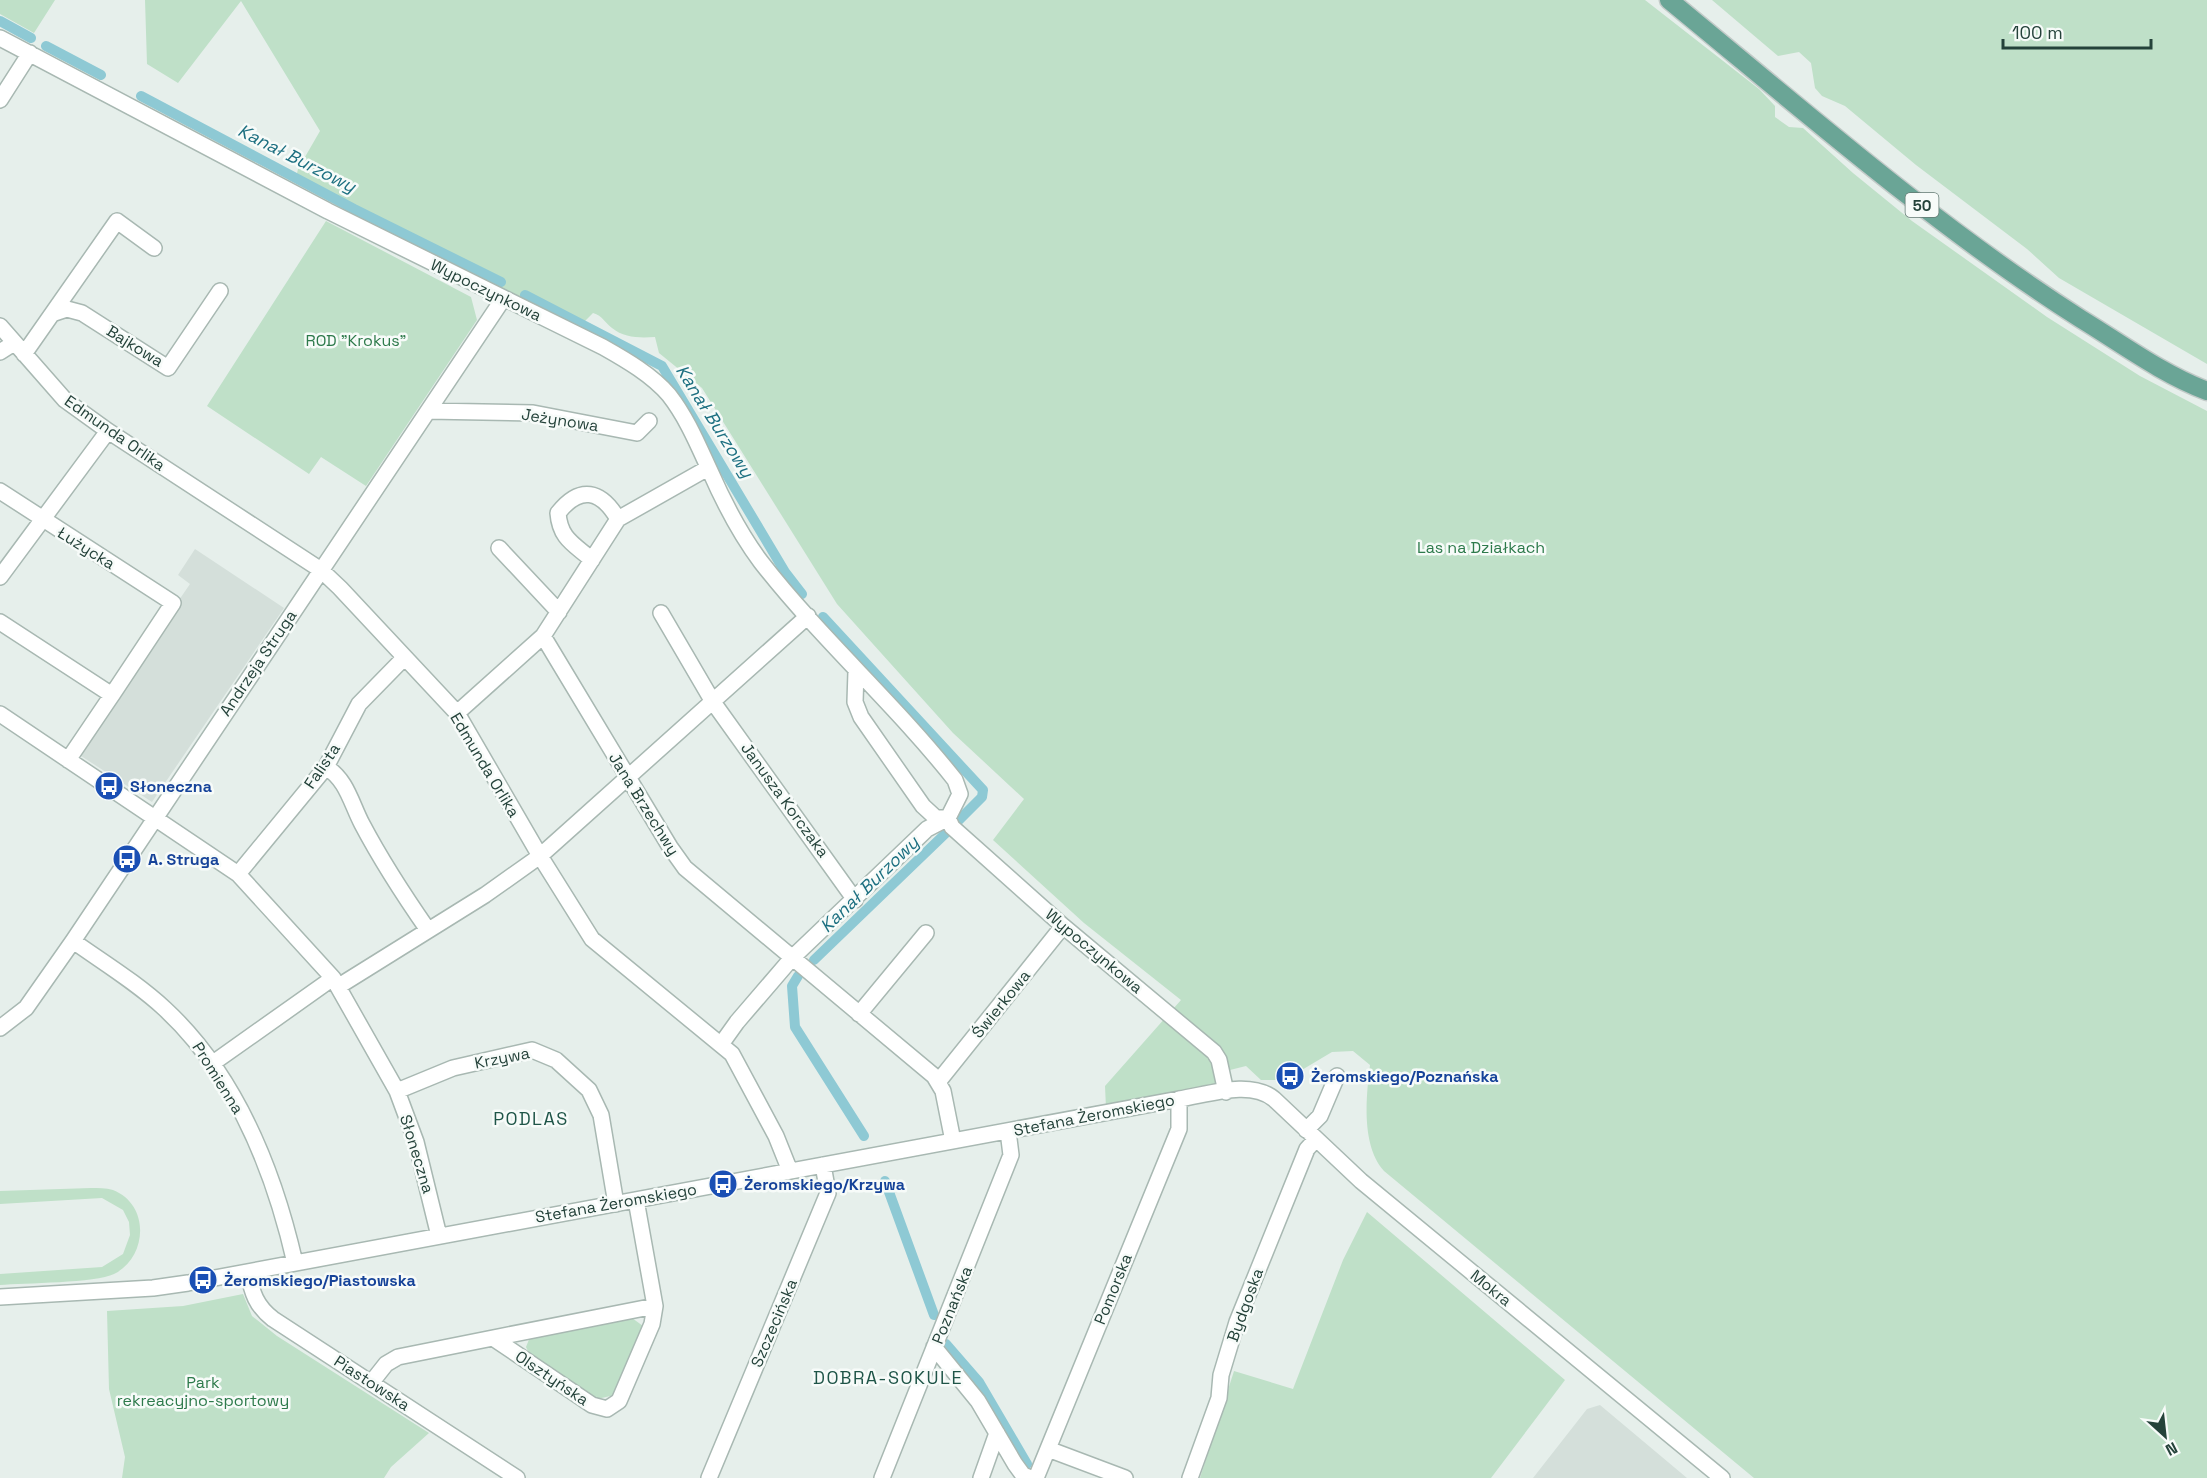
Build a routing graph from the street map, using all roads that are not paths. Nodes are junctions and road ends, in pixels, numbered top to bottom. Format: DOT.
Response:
graph roads {
  1 [pos="1669,0"];
  2 [pos="0,38"];
  3 [pos="30,53"];
  4 [pos="0,100"];
  5 [pos="154,248"];
  6 [pos="220,291"];
  7 [pos="503,299"];
  8 [pos="52,315"];
  9 [pos="0,326"];
  10 [pos="19,349"];
  11 [pos="0,351"];
  12 [pos="2202,392"];
  13 [pos="428,411"];
  14 [pos="649,421"];
  15 [pos="108,431"];
  16 [pos="708,468"];
  17 [pos="0,492"];
  18 [pos="618,519"];
  19 [pos="42,520"];
  20 [pos="499,548"];
  21 [pos="592,560"];
  22 [pos="321,570"];
  23 [pos="0,577"];
  24 [pos="559,612"];
  25 [pos="661,613"];
  26 [pos="808,616"];
  27 [pos="0,622"];
  28 [pos="543,636"];
  29 [pos="404,658"];
  30 [pos="856,670"];
  31 [pos="112,695"];
  32 [pos="713,702"];
  33 [pos="457,713"];
  34 [pos="0,714"];
  35 [pos="68,760"];
  36 [pos="326,766"];
  37 [pos="628,779"];
  38 [pos="155,816"];
  39 [pos="948,818"];
  40 [pos="540,856"];
  41 [pos="238,874"];
  42 [pos="855,900"];
  43 [pos="1063,926"];
  44 [pos="428,930"];
  45 [pos="926,933"];
  46 [pos="73,941"];
  47 [pos="792,958"];
  48 [pos="336,982"];
  49 [pos="859,1014"];
  50 [pos="4,1025"];
  51 [pos="722,1043"];
  52 [pos="213,1063"];
  53 [pos="1337,1076"];
  54 [pos="938,1082"];
  55 [pos="397,1091"];
  56 [pos="1226,1092"];
  57 [pos="1265,1092"];
  58 [pos="1179,1099"];
  59 [pos="1008,1131"];
  60 [pos="1311,1134"];
  61 [pos="953,1141"];
  62 [pos="823,1165"];
  63 [pos="789,1171"];
  64 [pos="636,1200"];
  65 [pos="616,1204"];
  66 [pos="439,1236"];
  67 [pos="295,1263"];
  68 [pos="248,1272"];
  69 [pos="0,1297"];
  70 [pos="655,1306"];
  71 [pos="493,1338"];
  72 [pos="934,1347"];
  73 [pos="370,1383"];
  74 [pos="997,1433"];
  75 [pos="1048,1449"];
  76 [pos="517,1478"];
  77 [pos="709,1478"];
  78 [pos="882,1478"];
  79 [pos="981,1478"];
  80 [pos="1031,1478"];
  81 [pos="1036,1478"];
  82 [pos="1125,1478"];
  83 [pos="1190,1478"];
  84 [pos="1722,1478"];
  1 -- 12 [label="main road, 50"];
  2 -- 3 [label="street, Wypoczynkowa"];
  3 -- 4 [label="street"];
  3 -- 7 [label="street, Wypoczynkowa"];
  5 -- 8 [label="street"];
  6 -- 8 [label="street, Bajkowa"];
  7 -- 13 [label="street, Andrzeja Struga"];
  7 -- 16 [label="street, Wypoczynkowa"];
  8 -- 10 [label="street"];
  9 -- 10 [label="street, Edmunda Orlika"];
  10 -- 11 [label="street"];
  10 -- 15 [label="street, Edmunda Orlika"];
  13 -- 14 [label="street, Jeżynowa"];
  13 -- 22 [label="street, Andrzeja Struga"];
  15 -- 19 [label="street"];
  15 -- 22 [label="street, Edmunda Orlika"];
  16 -- 18 [label="street"];
  16 -- 26 [label="street, Wypoczynkowa"];
  17 -- 19 [label="street, Łużycka"];
  18 -- 21 [label="street"];
  18 -- 21 [label="street"];
  19 -- 23 [label="street"];
  19 -- 31 [label="street, Łużycka"];
  20 -- 24 [label="street"];
  21 -- 24 [label="street"];
  22 -- 29 [label="street, Edmunda Orlika"];
  22 -- 38 [label="street, Andrzeja Struga"];
  24 -- 28 [label="street"];
  25 -- 32 [label="street, Janusza Korczaka"];
  26 -- 30 [label="street, Wypoczynkowa"];
  26 -- 32 [label="street"];
  27 -- 31 [label="street"];
  28 -- 33 [label="street"];
  28 -- 37 [label="street, Jana Brzechwy"];
  29 -- 33 [label="street, Edmunda Orlika"];
  29 -- 36 [label="street, Falista"];
  30 -- 39 [label="street, Wypoczynkowa"];
  30 -- 39 [label="street, Wypoczynkowa"];
  31 -- 35 [label="street"];
  32 -- 37 [label="street"];
  32 -- 42 [label="street, Janusza Korczaka"];
  33 -- 40 [label="street, Edmunda Orlika"];
  34 -- 35 [label="street, Słoneczna"];
  35 -- 38 [label="street, Słoneczna"];
  36 -- 41 [label="street, Falista"];
  36 -- 44 [label="street"];
  37 -- 40 [label="street"];
  37 -- 47 [label="street, Jana Brzechwy"];
  38 -- 41 [label="street, Słoneczna"];
  38 -- 46 [label="street, Andrzeja Struga"];
  39 -- 42 [label="street"];
  39 -- 43 [label="street, Wypoczynkowa"];
  40 -- 44 [label="street"];
  40 -- 51 [label="street, Edmunda Orlika"];
  41 -- 48 [label="street, Słoneczna"];
  42 -- 47 [label="street"];
  43 -- 54 [label="street, Świerkowa"];
  43 -- 56 [label="street, Wypoczynkowa"];
  44 -- 48 [label="street"];
  45 -- 49 [label="street"];
  46 -- 50 [label="street, Andrzeja Struga"];
  46 -- 52 [label="street, Promienna"];
  47 -- 49 [label="street, Jana Brzechwy"];
  47 -- 51 [label="street"];
  48 -- 52 [label="street"];
  48 -- 55 [label="street, Słoneczna"];
  49 -- 54 [label="street, Jana Brzechwy"];
  51 -- 63 [label="street, Edmunda Orlika"];
  52 -- 67 [label="street, Promienna"];
  53 -- 60 [label="street, Bydgoska"];
  54 -- 61 [label="street"];
  55 -- 65 [label="street, Krzywa"];
  55 -- 66 [label="street, Słoneczna"];
  56 -- 57 [label="street, Stefana Żeromskiego"];
  56 -- 58 [label="street, Stefana Żeromskiego"];
  57 -- 60 [label="street, Mokra"];
  58 -- 59 [label="street, Stefana Żeromskiego"];
  58 -- 75 [label="street, Pomorska"];
  59 -- 61 [label="street, Stefana Żeromskiego"];
  59 -- 72 [label="street, Poznańska"];
  60 -- 83 [label="street, Bydgoska"];
  60 -- 84 [label="street, Mokra"];
  61 -- 62 [label="street, Stefana Żeromskiego"];
  62 -- 63 [label="street, Stefana Żeromskiego"];
  62 -- 77 [label="street, Szczecińska"];
  63 -- 64 [label="street, Stefana Żeromskiego"];
  64 -- 65 [label="street, Stefana Żeromskiego"];
  64 -- 70 [label="street, Olsztyńska"];
  65 -- 66 [label="street, Stefana Żeromskiego"];
  66 -- 67 [label="street, Stefana Żeromskiego"];
  67 -- 68 [label="street, Stefana Żeromskiego"];
  68 -- 69 [label="street, Stefana Żeromskiego"];
  68 -- 73 [label="street, Piastowska"];
  70 -- 71 [label="street, Olsztyńska"];
  70 -- 71 [label="street, Olsztyńska"];
  71 -- 73 [label="street, Olsztyńska"];
  72 -- 74 [label="street"];
  72 -- 78 [label="street, Poznańska"];
  73 -- 76 [label="street, Piastowska"];
  74 -- 79 [label="street"];
  74 -- 80 [label="street"];
  75 -- 81 [label="street, Pomorska"];
  75 -- 82 [label="street"];
}
